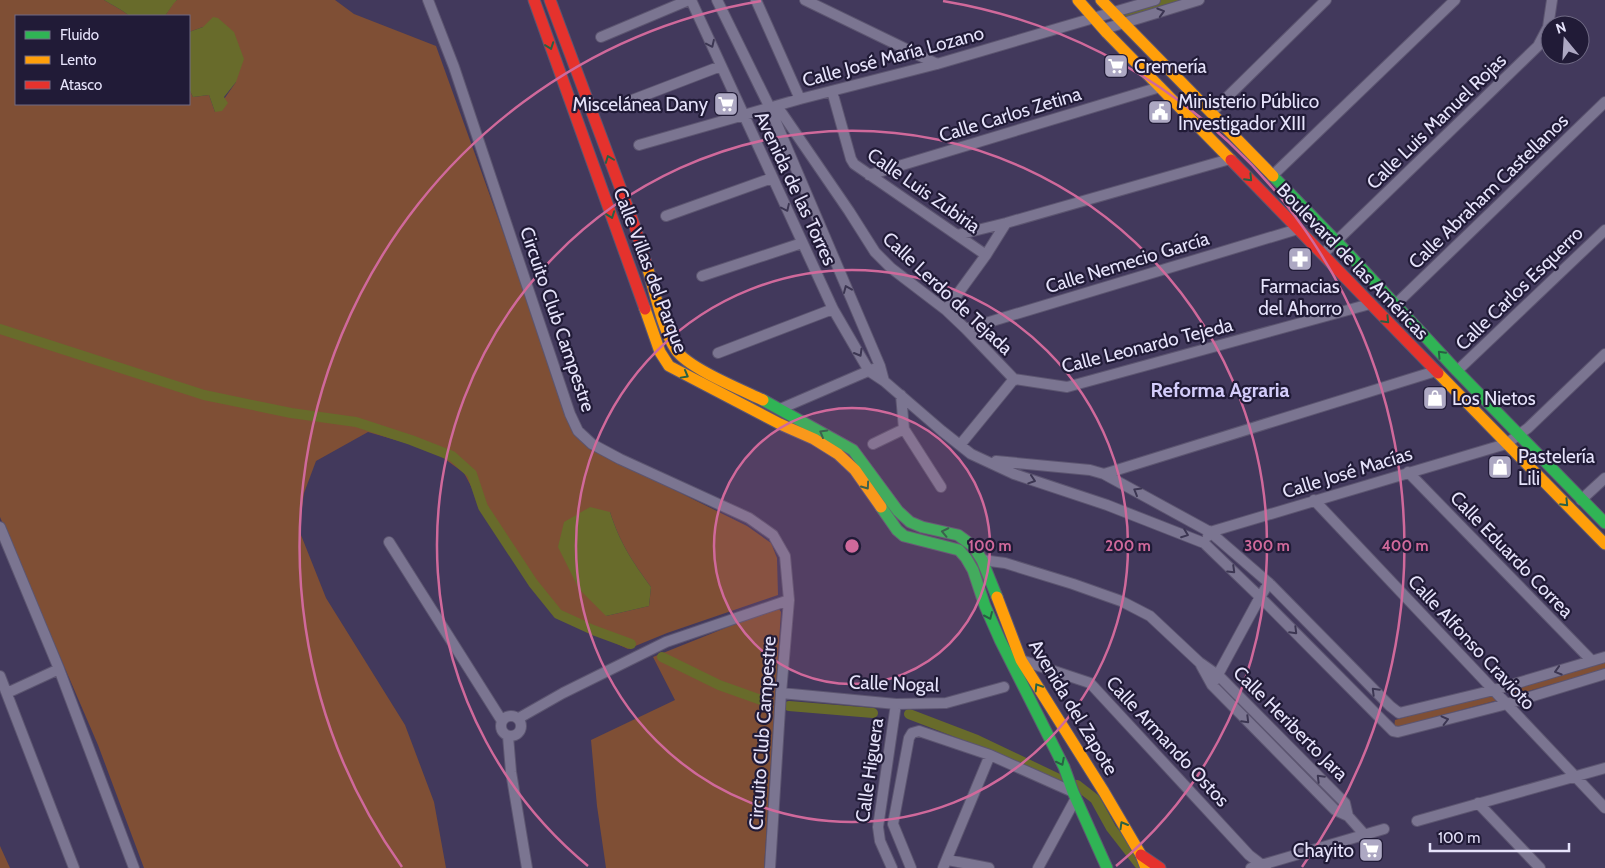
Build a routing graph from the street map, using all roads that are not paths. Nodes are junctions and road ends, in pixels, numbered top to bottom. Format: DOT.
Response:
graph roads {
  1 [pos="428,0"];
  2 [pos="534,0"];
  3 [pos="550,0"];
  4 [pos="690,0"];
  5 [pos="717,0"];
  6 [pos="756,0"];
  7 [pos="805,0"];
  8 [pos="1078,0"];
  9 [pos="1102,0"];
  10 [pos="1155,0"];
  11 [pos="1199,0"];
  12 [pos="1326,0"];
  13 [pos="1455,0"];
  14 [pos="1552,0"];
  15 [pos="1113,12"];
  16 [pos="1093,18"];
  17 [pos="1124,23"];
  18 [pos="1104,29"];
  19 [pos="601,37"];
  20 [pos="937,64"];
  21 [pos="721,66"];
  22 [pos="1160,87"];
  23 [pos="832,91"];
  24 [pos="800,99"];
  25 [pos="627,102"];
  26 [pos="1605,102"];
  27 [pos="773,107"];
  28 [pos="1211,112"];
  29 [pos="743,115"];
  30 [pos="639,145"];
  31 [pos="1230,159"];
  32 [pos="869,175"];
  33 [pos="1272,176"];
  34 [pos="772,178"];
  35 [pos="666,216"];
  36 [pos="1006,223"];
  37 [pos="1298,229"];
  38 [pos="1605,230"];
  39 [pos="957,235"];
  40 [pos="1336,241"];
  41 [pos="802,243"];
  42 [pos="1322,254"];
  43 [pos="986,255"];
  44 [pos="702,276"];
  45 [pos="1370,304"];
  46 [pos="1395,305"];
  47 [pos="833,309"];
  48 [pos="946,310"];
  49 [pos="966,329"];
  50 [pos="718,353"];
  51 [pos="1605,354"];
  52 [pos="880,366"];
  53 [pos="869,371"];
  54 [pos="1436,371"];
  55 [pos="1457,371"];
  56 [pos="1014,379"];
  57 [pos="884,381"];
  58 [pos="901,395"];
  59 [pos="780,409"];
  60 [pos="904,429"];
  61 [pos="1519,436"];
  62 [pos="872,444"];
  63 [pos="1506,444"];
  64 [pos="960,445"];
  65 [pos="987,461"];
  66 [pos="1408,472"];
  67 [pos="1104,474"];
  68 [pos="1605,478"];
  69 [pos="941,487"];
  70 [pos="1314,500"];
  71 [pos="1581,500"];
  72 [pos="1605,524"];
  73 [pos="0,527"];
  74 [pos="1210,532"];
  75 [pos="388,542"];
  76 [pos="1204,543"];
  77 [pos="1605,544"];
  78 [pos="982,560"];
  79 [pos="973,570"];
  80 [pos="1269,583"];
  81 [pos="1260,597"];
  82 [pos="789,600"];
  83 [pos="1605,656"];
  84 [pos="1021,660"];
  85 [pos="1592,660"];
  86 [pos="1199,662"];
  87 [pos="59,669"];
  88 [pos="1605,674"];
  89 [pos="0,676"];
  90 [pos="1219,676"];
  91 [pos="1212,685"];
  92 [pos="1004,687"];
  93 [pos="1494,690"];
  94 [pos="7,693"];
  95 [pos="781,693"];
  96 [pos="896,704"];
  97 [pos="1506,704"];
  98 [pos="1390,706"];
  99 [pos="519,718"];
  100 [pos="1379,718"];
  101 [pos="502,721"];
  102 [pos="508,736"];
  103 [pos="990,755"];
  104 [pos="1605,768"];
  105 [pos="1575,776"];
  106 [pos="1075,795"];
  107 [pos="1478,804"];
  108 [pos="1605,808"];
  109 [pos="1348,816"];
  110 [pos="1417,821"];
  111 [pos="1384,829"];
  112 [pos="1364,834"];
  113 [pos="1141,855"];
  114 [pos="1249,855"];
  115 [pos="945,864"];
  116 [pos="1264,866"];
  117 [pos="74,868"];
  118 [pos="134,868"];
  119 [pos="528,868"];
  120 [pos="770,868"];
  121 [pos="892,868"];
  122 [pos="911,868"];
  123 [pos="989,868"];
  124 [pos="1038,868"];
  125 [pos="1107,868"];
  126 [pos="1146,868"];
  127 [pos="1160,868"];
  128 [pos="1251,868"];
  129 [pos="1540,868"];
  1 -- 82 [label="street, Circuito Club Campestre"];
  2 -- 79 [label="main road, Calle Villas del Parque, one-way"];
  59 -- 3 [label="main road, Calle Villas del Parque, one-way"];
  4 -- 19 [label="street"];
  4 -- 21 [label="street, Avenida de las Torres, one-way"];
  5 -- 27 [label="street, Avenida de las Torres"];
  6 -- 24 [label="street"];
  7 -- 20 [label="street"];
  8 -- 16 [label="main road, Boulevard de las Américas"];
  9 -- 15 [label="main road, Boulevard de las Américas"];
  10 -- 15 [label="street, Calle José María Lozano"];
  17 -- 11 [label="street, one-way"];
  12 -- 28 [label="street"];
  13 -- 33 [label="street"];
  14 -- 40 [label="street, Calle Luis Manuel Rojas"];
  15 -- 16 [label="street, Calle José María Lozano"];
  15 -- 17 [label="main road, Boulevard de las Américas"];
  16 -- 18 [label="main road, Boulevard de las Américas"];
  16 -- 20 [label="street, Calle José María Lozano"];
  17 -- 18 [label="street"];
  17 -- 28 [label="main road, Boulevard de las Américas"];
  18 -- 22 [label="main road, Boulevard de las Américas"];
  20 -- 23 [label="street, Calle José María Lozano"];
  21 -- 25 [label="street"];
  21 -- 29 [label="street, Avenida de las Torres"];
  22 -- 31 [label="main road, Boulevard de las Américas"];
  22 -- 32 [label="street, Calle Carlos Zetina"];
  23 -- 24 [label="street, Calle José María Lozano"];
  23 -- 32 [label="street, Calle Luis Zubiria"];
  24 -- 27 [label="street, Calle José María Lozano"];
  26 -- 46 [label="street, Calle Abraham Castellanos"];
  27 -- 29 [label="street, Calle José María Lozano"];
  27 -- 48 [label="street, Calle Lerdo de Tejada"];
  52 -- 27 [label="street, Avenida de las Torres, one-way"];
  28 -- 33 [label="main road, Boulevard de las Américas"];
  29 -- 30 [label="street, Calle José María Lozano"];
  29 -- 34 [label="street, Avenida de las Torres"];
  31 -- 36 [label="street"];
  31 -- 37 [label="main road, Boulevard de las Américas, one-way"];
  32 -- 39 [label="street, Calle Luis Zubiria"];
  33 -- 40 [label="main road, Boulevard de las Américas"];
  34 -- 35 [label="street"];
  34 -- 41 [label="street, Avenida de las Torres, one-way"];
  36 -- 39 [label="street"];
  36 -- 43 [label="street"];
  37 -- 42 [label="main road, Boulevard de las Américas"];
  37 -- 49 [label="street, Calle Nemecio García"];
  38 -- 55 [label="street, Calle Carlos Esquerro"];
  39 -- 43 [label="street, Calle Luis Zubiria"];
  40 -- 42 [label="street, Calle Luis Manuel Rojas"];
  40 -- 46 [label="main road, Boulevard de las Américas"];
  41 -- 44 [label="street"];
  41 -- 47 [label="street, Avenida de las Torres"];
  42 -- 45 [label="main road, Boulevard de las Américas"];
  43 -- 48 [label="street"];
  45 -- 54 [label="main road, Boulevard de las Américas, one-way"];
  45 -- 56 [label="street, Calle Leonardo Tejeda"];
  55 -- 46 [label="main road, Boulevard de las Américas, one-way"];
  47 -- 50 [label="street"];
  47 -- 53 [label="street, Avenida de las Torres, one-way"];
  48 -- 49 [label="street, Calle Lerdo de Tejada"];
  49 -- 56 [label="street, Calle Lerdo de Tejada"];
  51 -- 61 [label="street, Calle José Macías"];
  52 -- 53 [label="street"];
  52 -- 57 [label="street, Avenida de las Torres"];
  53 -- 57 [label="street, Avenida de las Torres"];
  53 -- 59 [label="street"];
  54 -- 63 [label="main road, Boulevard de las Américas"];
  54 -- 67 [label="street"];
  55 -- 61 [label="main road, Boulevard de las Américas"];
  56 -- 64 [label="street"];
  57 -- 58 [label="street, Avenida de las Torres"];
  58 -- 60 [label="street"];
  58 -- 64 [label="street, Avenida de las Torres"];
  78 -- 59 [label="main road, Calle Villas del Parque, one-way"];
  60 -- 62 [label="street"];
  60 -- 69 [label="street"];
  61 -- 63 [label="street, Calle José Macías"];
  61 -- 71 [label="main road, Boulevard de las Américas"];
  63 -- 66 [label="street, Calle José Macías"];
  63 -- 77 [label="main road, Boulevard de las Américas, one-way"];
  64 -- 65 [label="street, Avenida de las Torres"];
  65 -- 67 [label="street"];
  65 -- 76 [label="street, Avenida de las Torres, one-way"];
  66 -- 70 [label="street, Calle José Macías"];
  66 -- 85 [label="street, Calle Eduardo Correa"];
  74 -- 67 [label="street, one-way"];
  68 -- 71 [label="street"];
  70 -- 74 [label="street, Calle José Macías"];
  70 -- 93 [label="street, Calle Alfonso Cravioto"];
  71 -- 72 [label="main road, Boulevard de las Américas"];
  73 -- 87 [label="street"];
  74 -- 76 [label="street"];
  74 -- 80 [label="street"];
  75 -- 101 [label="street"];
  76 -- 81 [label="street, one-way"];
  78 -- 84 [label="main road, Avenida del Zapote"];
  78 -- 86 [label="street, Calle Heriberto Jara"];
  79 -- 106 [label="main road, Avenida del Zapote, one-way"];
  80 -- 81 [label="street"];
  98 -- 80 [label="street, one-way"];
  81 -- 90 [label="street"];
  81 -- 100 [label="street, one-way"];
  82 -- 95 [label="street, Circuito Club Campestre"];
  82 -- 99 [label="street, Circuito Club Campestre"];
  83 -- 85 [label="street"];
  113 -- 84 [label="main road, Avenida del Zapote, one-way"];
  84 -- 114 [label="street, Calle Armando Ostos"];
  85 -- 93 [label="street, one-way"];
  86 -- 90 [label="street, Calle Heriberto Jara"];
  86 -- 91 [label="street, Calle Heriberto Jara"];
  87 -- 94 [label="street"];
  87 -- 118 [label="street"];
  88 -- 97 [label="street"];
  89 -- 94 [label="street"];
  90 -- 91 [label="street"];
  109 -- 90 [label="street, Calle Heriberto Jara, one-way"];
  91 -- 109 [label="street, Calle Heriberto Jara, one-way"];
  92 -- 96 [label="street, Calle Nogal"];
  93 -- 97 [label="street, Calle Alfonso Cravioto"];
  93 -- 98 [label="street"];
  94 -- 117 [label="street"];
  95 -- 96 [label="street, Calle Nogal"];
  95 -- 120 [label="street, Circuito Club Campestre"];
  96 -- 121 [label="street, Calle Higuera"];
  100 -- 97 [label="street, one-way"];
  97 -- 105 [label="street, Calle Alfonso Cravioto"];
  98 -- 100 [label="street"];
  99 -- 101 [label="street"];
  99 -- 102 [label="street"];
  101 -- 102 [label="street"];
  102 -- 119 [label="street"];
  103 -- 106 [label="street"];
  103 -- 115 [label="street"];
  103 -- 122 [label="street, Calle Higuera"];
  104 -- 105 [label="street"];
  105 -- 107 [label="street"];
  105 -- 108 [label="street, Calle Alfonso Cravioto"];
  106 -- 124 [label="street"];
  106 -- 125 [label="main road, Avenida del Zapote"];
  107 -- 110 [label="street"];
  107 -- 129 [label="street"];
  109 -- 112 [label="street, Calle Heriberto Jara"];
  111 -- 112 [label="street"];
  112 -- 116 [label="street"];
  113 -- 126 [label="main road, Avenida del Zapote"];
  113 -- 127 [label="main road"];
  114 -- 116 [label="street, Calle Armando Ostos"];
  114 -- 128 [label="street"];
  115 -- 123 [label="street"];
  116 -- 128 [label="street"];
}
